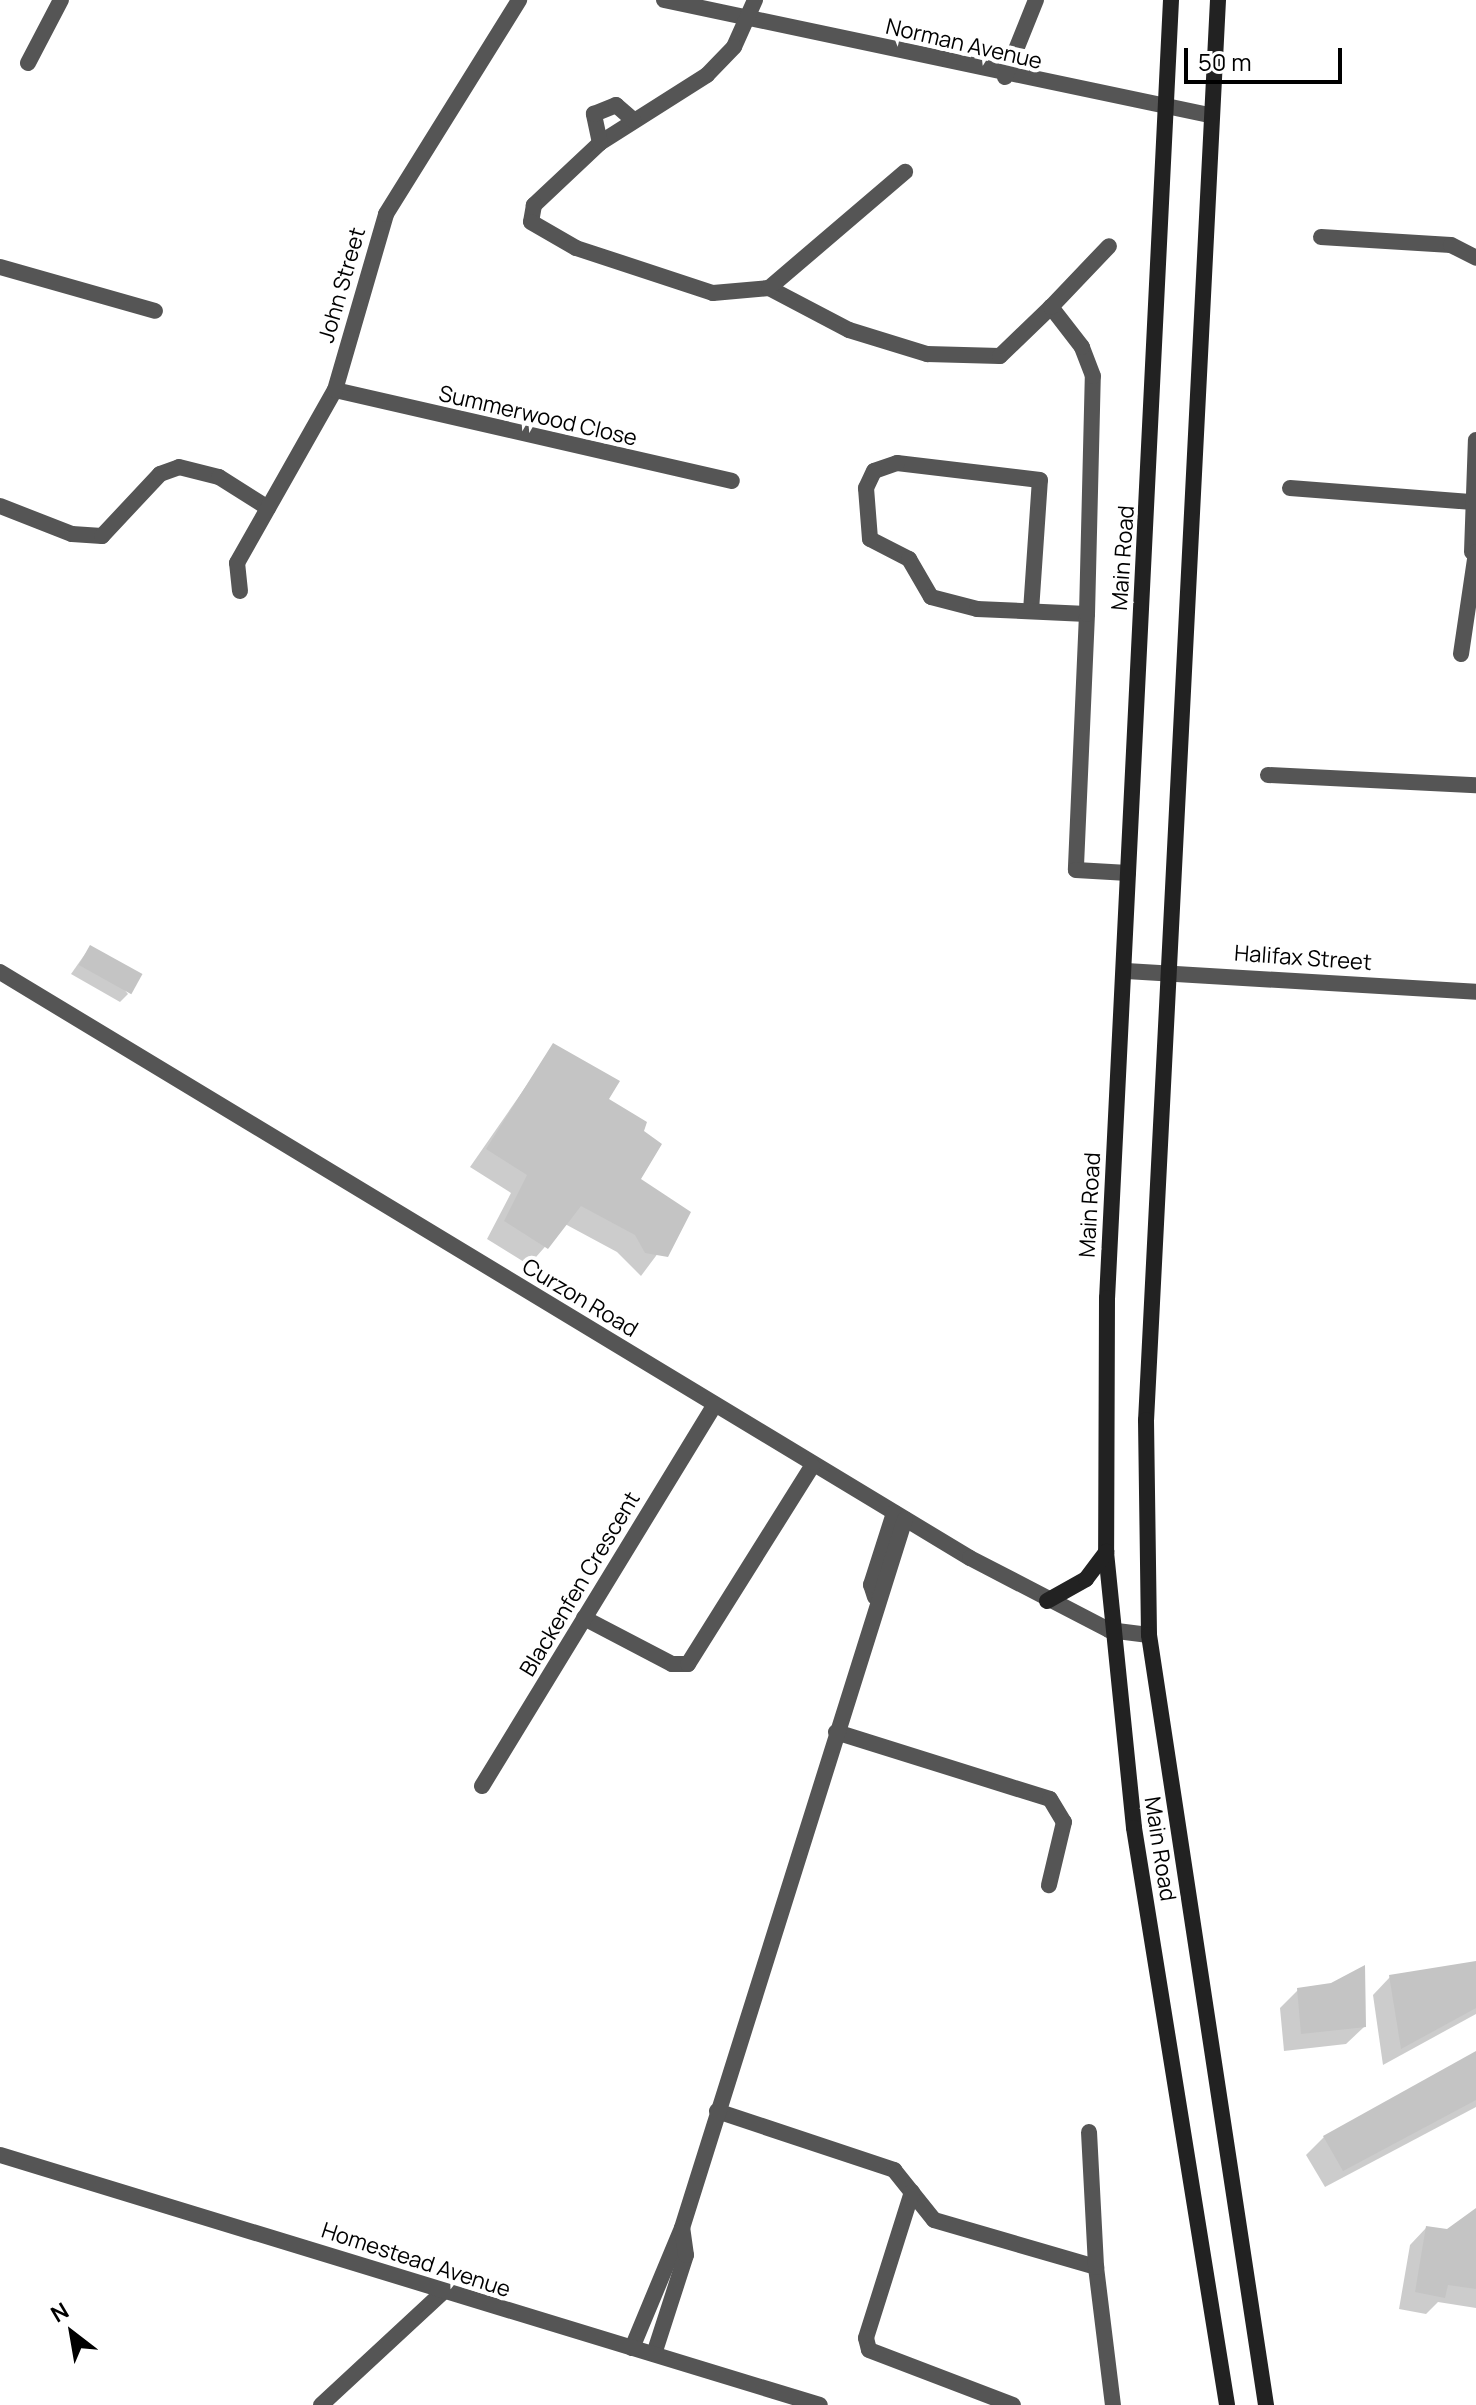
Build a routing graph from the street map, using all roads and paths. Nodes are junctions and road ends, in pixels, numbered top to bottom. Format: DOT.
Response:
graph roads {
  1 [pos="61,0"];
  2 [pos="519,0"];
  3 [pos="664,0"];
  4 [pos="755,0"];
  5 [pos="1036,0"];
  6 [pos="1171,0"];
  7 [pos="1218,0"];
  8 [pos="751,18"];
  9 [pos="28,63"];
  10 [pos="1005,77"];
  11 [pos="1163,109"];
  12 [pos="1209,115"];
  13 [pos="633,120"];
  14 [pos="600,143"];
  15 [pos="905,172"];
  16 [pos="1321,237"];
  17 [pos="1109,246"];
  18 [pos="1476,258"];
  19 [pos="0,267"];
  20 [pos="769,288"];
  21 [pos="1051,307"];
  22 [pos="155,311"];
  23 [pos="335,390"];
  24 [pos="1476,440"];
  25 [pos="732,481"];
  26 [pos="1290,488"];
  27 [pos="1473,502"];
  28 [pos="0,506"];
  29 [pos="268,508"];
  30 [pos="1474,552"];
  31 [pos="240,591"];
  32 [pos="1031,611"];
  33 [pos="1087,614"];
  34 [pos="1461,654"];
  35 [pos="1268,775"];
  36 [pos="1476,785"];
  37 [pos="1128,873"];
  38 [pos="1126,971"];
  39 [pos="1169,971"];
  40 [pos="0,972"];
  41 [pos="1476,992"];
  42 [pos="715,1404"];
  43 [pos="812,1466"];
  44 [pos="900,1516"];
  45 [pos="1106,1552"];
  46 [pos="1047,1601"];
  47 [pos="584,1618"];
  48 [pos="1109,1630"];
  49 [pos="1149,1635"];
  50 [pos="836,1732"];
  51 [pos="482,1786"];
  52 [pos="1049,1885"];
  53 [pos="717,2111"];
  54 [pos="1089,2132"];
  55 [pos="0,2155"];
  56 [pos="912,2192"];
  57 [pos="682,2228"];
  58 [pos="1096,2267"];
  59 [pos="442,2293"];
  60 [pos="632,2348"];
  61 [pos="654,2354"];
  62 [pos="321,2405"];
  63 [pos="820,2405"];
  64 [pos="1013,2405"];
  65 [pos="1113,2405"];
  66 [pos="1227,2405"];
  67 [pos="1266,2405"];
  1 -- 9 [label="street"];
  2 -- 23 [label="street, John Street"];
  3 -- 8 [label="street, Norman Avenue"];
  4 -- 8 [label="street"];
  5 -- 10 [label="street"];
  6 -- 11 [label="main road, Main Road"];
  7 -- 12 [label="main road, Main Road"];
  8 -- 10 [label="street, Norman Avenue"];
  8 -- 13 [label="street"];
  10 -- 11 [label="street, Norman Avenue"];
  11 -- 12 [label="street, Norman Avenue"];
  11 -- 37 [label="main road, Main Road"];
  12 -- 39 [label="main road, Main Road"];
  13 -- 14 [label="street"];
  13 -- 14 [label="street"];
  14 -- 20 [label="street"];
  15 -- 20 [label="street"];
  16 -- 18 [label="street"];
  17 -- 21 [label="street"];
  19 -- 22 [label="street"];
  20 -- 21 [label="street"];
  21 -- 33 [label="street"];
  23 -- 25 [label="street, Summerwood Close"];
  23 -- 29 [label="street, John Street"];
  24 -- 27 [label="street"];
  26 -- 27 [label="street"];
  27 -- 30 [label="street"];
  28 -- 29 [label="street"];
  29 -- 31 [label="street, John Street"];
  30 -- 34 [label="street"];
  32 -- 32 [label="street"];
  32 -- 33 [label="street"];
  33 -- 37 [label="street"];
  35 -- 36 [label="street"];
  37 -- 38 [label="main road, Main Road"];
  38 -- 39 [label="street, Halifax Street"];
  38 -- 45 [label="main road, Main Road"];
  39 -- 41 [label="street, Halifax Street"];
  39 -- 49 [label="main road, Main Road"];
  40 -- 42 [label="street, Curzon Road"];
  42 -- 43 [label="street, Curzon Road"];
  42 -- 47 [label="street, Blackenfen Crescent"];
  43 -- 44 [label="street, Curzon Road"];
  43 -- 47 [label="street"];
  44 -- 46 [label="street, Curzon Road"];
  44 -- 50 [label="street"];
  45 -- 46 [label="main road"];
  45 -- 48 [label="main road, Main Road"];
  46 -- 48 [label="street, Curzon Road"];
  47 -- 51 [label="street, Blackenfen Crescent"];
  48 -- 49 [label="street, Curzon Road"];
  48 -- 66 [label="main road, Main Road"];
  49 -- 67 [label="main road, Main Road"];
  50 -- 52 [label="street"];
  50 -- 53 [label="street"];
  53 -- 56 [label="street"];
  53 -- 57 [label="street"];
  54 -- 58 [label="street"];
  55 -- 59 [label="street, Homestead Avenue"];
  56 -- 58 [label="street"];
  56 -- 64 [label="street"];
  57 -- 60 [label="street"];
  57 -- 61 [label="street"];
  58 -- 65 [label="street"];
  59 -- 60 [label="street, Homestead Avenue"];
  59 -- 62 [label="street"];
  60 -- 61 [label="street, Homestead Avenue"];
  61 -- 63 [label="street, Homestead Avenue"];
}
